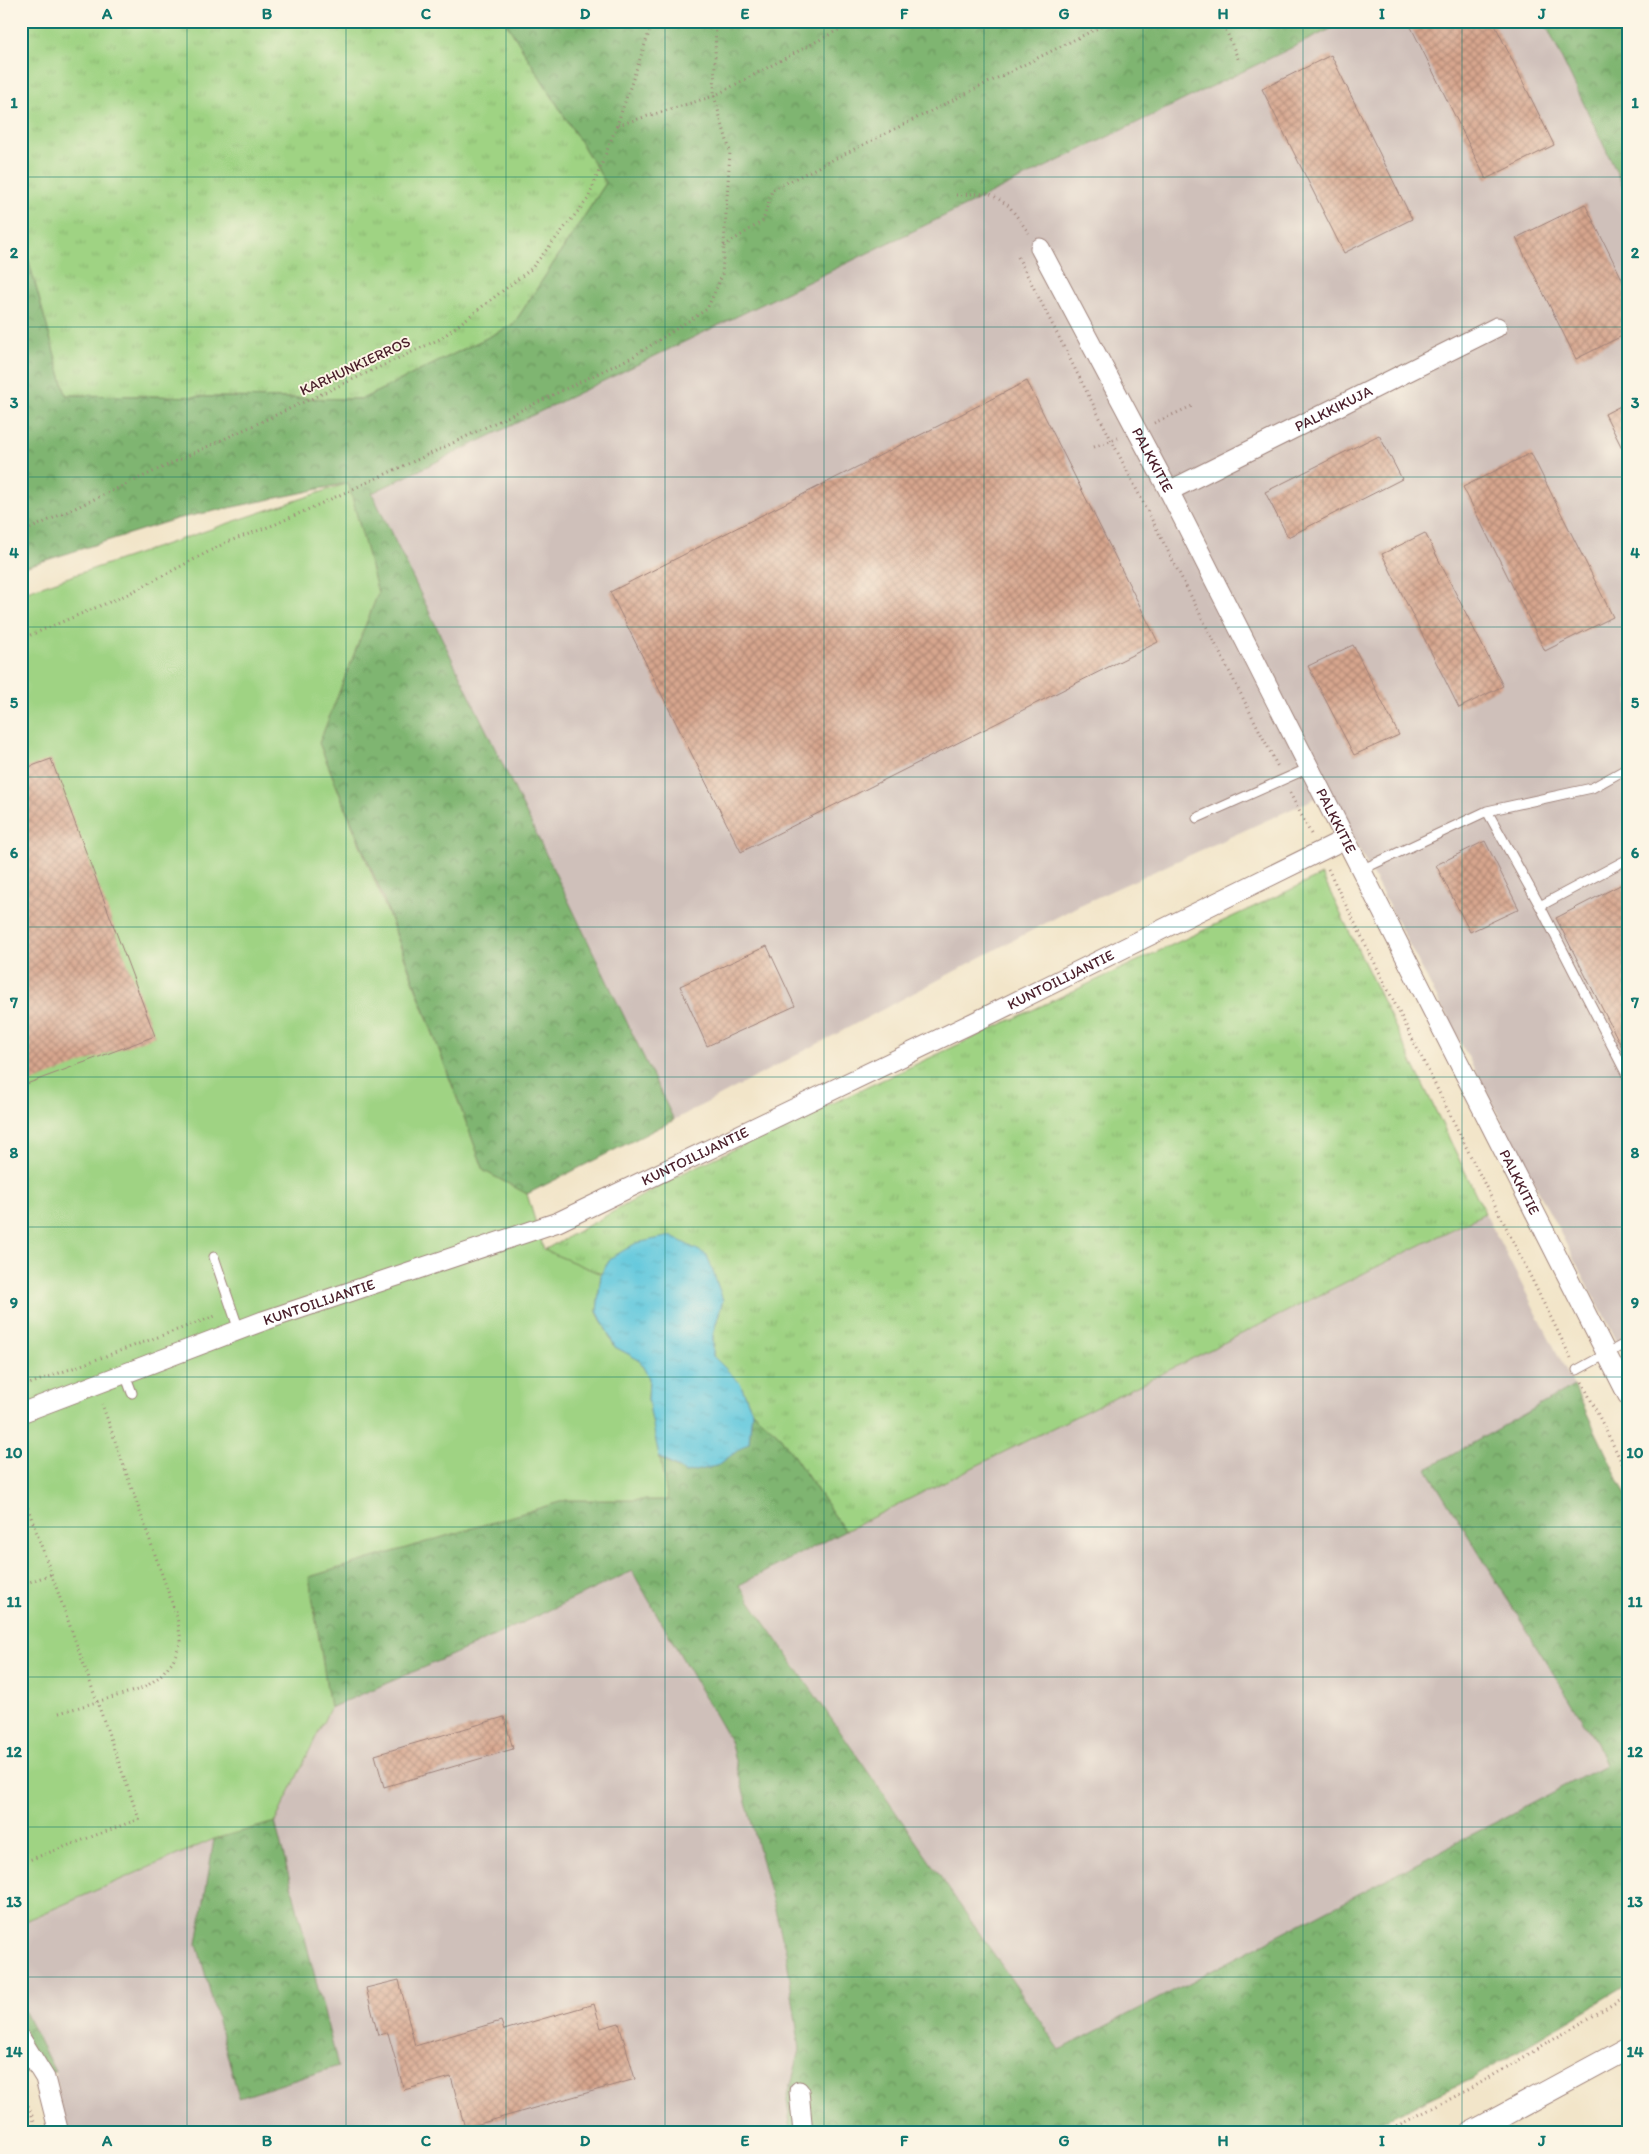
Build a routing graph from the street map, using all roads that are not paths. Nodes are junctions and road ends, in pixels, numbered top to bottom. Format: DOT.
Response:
graph roads {
  1 [pos="1040,248"];
  2 [pos="1497,327"];
  3 [pos="1169,491"];
  4 [pos="1309,768"];
  5 [pos="1628,768"];
  6 [pos="1487,811"];
  7 [pos="1197,818"];
  8 [pos="1345,839"];
  9 [pos="1628,859"];
  10 [pos="1361,870"];
  11 [pos="1540,906"];
  12 [pos="1628,1077"];
  13 [pos="214,1257"];
  14 [pos="240,1330"];
  15 [pos="1628,1342"];
  16 [pos="1607,1355"];
  17 [pos="1577,1370"];
  18 [pos="125,1374"];
  19 [pos="132,1393"];
  20 [pos="1628,1396"];
  21 [pos="21,1413"];
  22 [pos="21,2039"];
  23 [pos="1628,2048"];
  24 [pos="799,2091"];
  25 [pos="58,2133"];
  26 [pos="803,2133"];
  27 [pos="1471,2133"];
  1 -- 3 [label="street, PALKKITIE"];
  2 -- 3 [label="street, PALKKIKUJA"];
  3 -- 4 [label="street, PALKKITIE"];
  4 -- 7 [label="lane"];
  4 -- 8 [label="street, PALKKITIE"];
  5 -- 6 [label="lane"];
  6 -- 10 [label="lane"];
  6 -- 11 [label="lane"];
  8 -- 10 [label="street, PALKKITIE"];
  8 -- 14 [label="street, KUNTOILIJANTIE"];
  9 -- 11 [label="lane"];
  10 -- 16 [label="street, PALKKITIE"];
  11 -- 12 [label="lane"];
  13 -- 14 [label="lane"];
  14 -- 18 [label="street, KUNTOILIJANTIE"];
  15 -- 16 [label="lane"];
  16 -- 17 [label="lane"];
  16 -- 20 [label="street, PALKKITIE"];
  18 -- 19 [label="lane"];
  18 -- 21 [label="street, KUNTOILIJANTIE"];
  22 -- 25 [label="street"];
  23 -- 27 [label="street"];
  24 -- 26 [label="street"];
}
